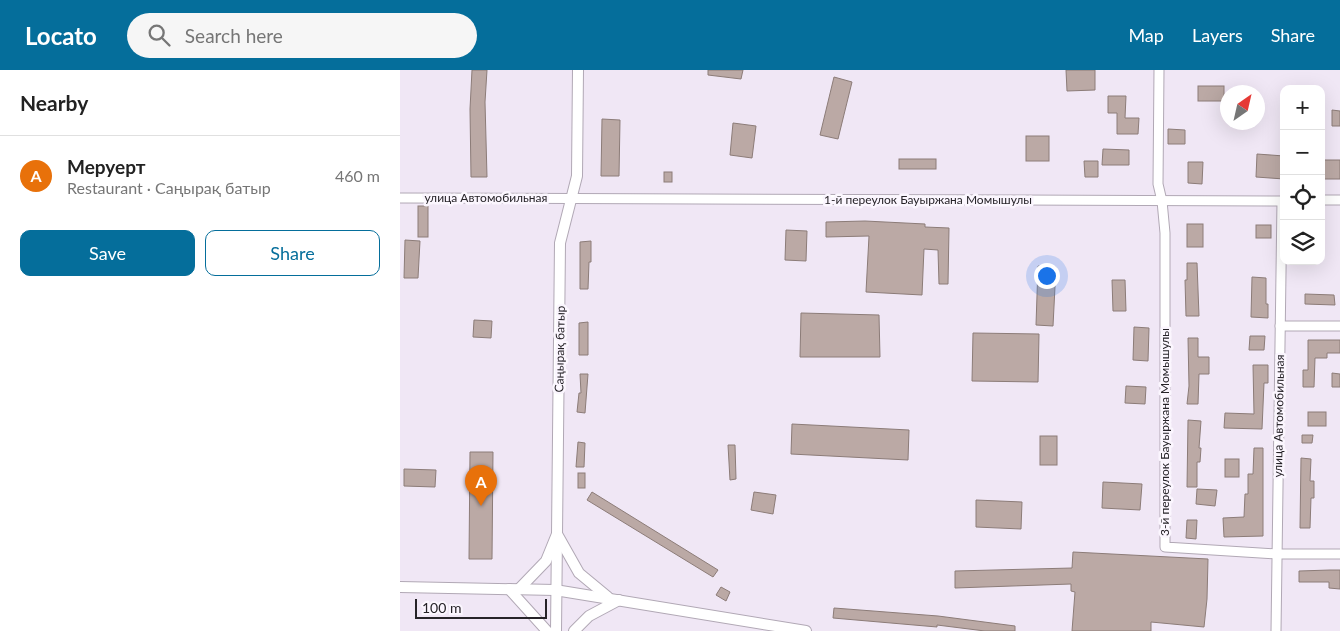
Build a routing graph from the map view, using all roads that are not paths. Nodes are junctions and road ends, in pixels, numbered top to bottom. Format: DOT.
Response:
graph roads {
  1 [pos="578,70"];
  2 [pos="1158,70"];
  3 [pos="400,198"];
  4 [pos="572,198"];
  5 [pos="1325,200"];
  6 [pos="1340,200"];
  7 [pos="1162,201"];
  8 [pos="1280,201"];
  9 [pos="1283,220"];
  10 [pos="1280,326"];
  11 [pos="1340,326"];
  12 [pos="556,534"];
  13 [pos="1277,554"];
  14 [pos="1340,554"];
  15 [pos="400,587"];
  16 [pos="514,589"];
  17 [pos="556,590"];
  18 [pos="614,599"];
  19 [pos="547,631"];
  20 [pos="556,631"];
  21 [pos="574,631"];
  22 [pos="806,631"];
  23 [pos="1276,631"];
  1 -- 4 [label="street, Саңырақ батыр"];
  2 -- 7 [label="street"];
  3 -- 4 [label="street, улица Автомобильная"];
  4 -- 7 [label="street, 1-й переулок Бауыржана Момышулы"];
  4 -- 12 [label="street, Саңырақ батыр"];
  5 -- 6 [label="street"];
  7 -- 8 [label="street, 1-й переулок Бауыржана Момышулы"];
  7 -- 13 [label="street, 3-й переулок Бауыржана Момышулы"];
  9 -- 10 [label="street, улица Автомобильная"];
  10 -- 11 [label="street"];
  10 -- 13 [label="street, улица Автомобильная"];
  12 -- 16 [label="street"];
  12 -- 17 [label="street, Саңырақ батыр"];
  12 -- 18 [label="street"];
  13 -- 14 [label="street, 3-й переулок Бауыржана Момышулы"];
  13 -- 23 [label="street, улица Автомобильная"];
  15 -- 16 [label="street"];
  16 -- 17 [label="street"];
  16 -- 19 [label="street"];
  17 -- 18 [label="street"];
  17 -- 20 [label="street, Саңырақ батыр"];
  18 -- 21 [label="street"];
  18 -- 22 [label="street"];
}
